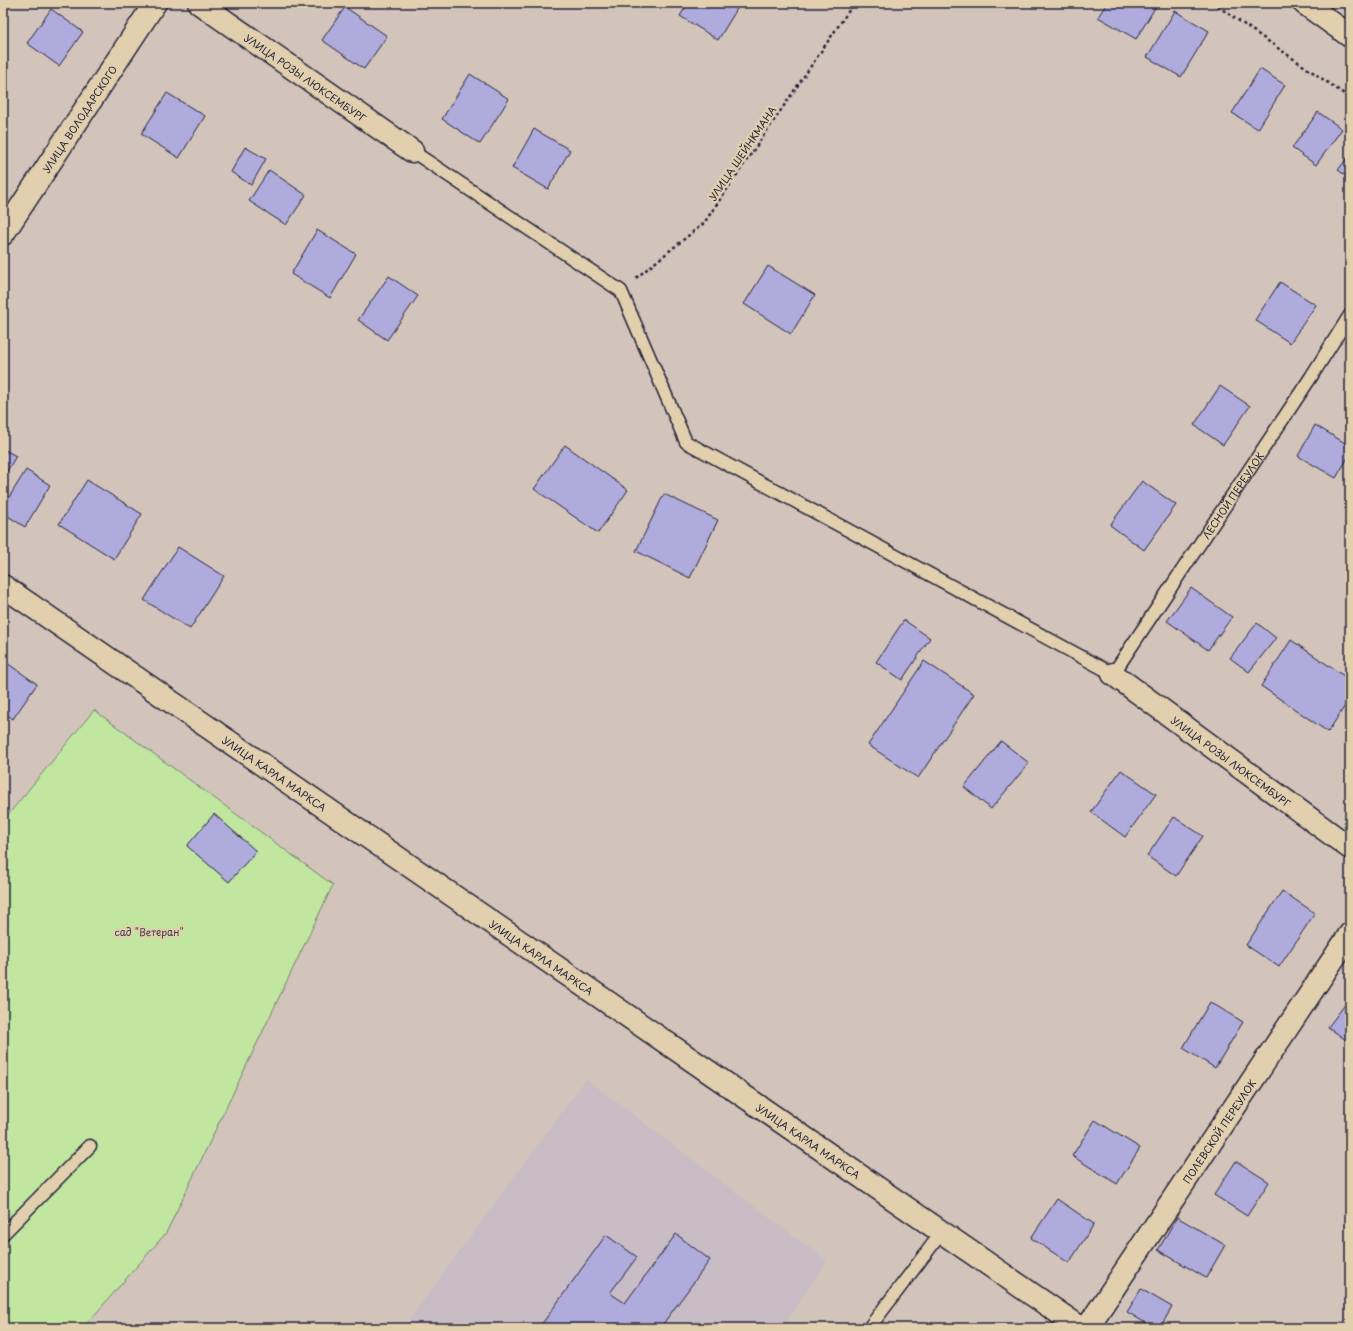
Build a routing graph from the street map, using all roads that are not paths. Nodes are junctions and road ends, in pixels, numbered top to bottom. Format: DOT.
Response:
graph roads {
  1 [pos="155,3"];
  2 [pos="200,3"];
  3 [pos="1304,3"];
  4 [pos="1350,36"];
  5 [pos="412,151"];
  6 [pos="3,234"];
  7 [pos="1350,315"];
  8 [pos="3,586"];
  9 [pos="1113,674"];
  10 [pos="1350,848"];
  11 [pos="1350,934"];
  12 [pos="90,1146"];
  13 [pos="942,1232"];
  14 [pos="3,1234"];
  15 [pos="869,1328"];
  16 [pos="1081,1328"];
  17 [pos="1087,1328"];
  1 -- 6 [label="street, УЛИЦА ВОЛОДАРСКОГО"];
  2 -- 5 [label="street, УЛИЦА РОЗЫ ЛЮКСЕМБУРГ"];
  3 -- 4 [label="street"];
  5 -- 9 [label="lane"];
  7 -- 9 [label="lane, ЛЕСНОЙ ПЕРЕУЛОК"];
  8 -- 13 [label="street, УЛИЦА КАРЛА МАРКСА"];
  9 -- 10 [label="street, УЛИЦА РОЗЫ ЛЮКСЕМБУРГ"];
  11 -- 17 [label="street, ПОЛЕВСКОЙ ПЕРЕУЛОК"];
  12 -- 14 [label="lane"];
  13 -- 15 [label="lane"];
  13 -- 16 [label="street, УЛИЦА КАРЛА МАРКСА"];
}
